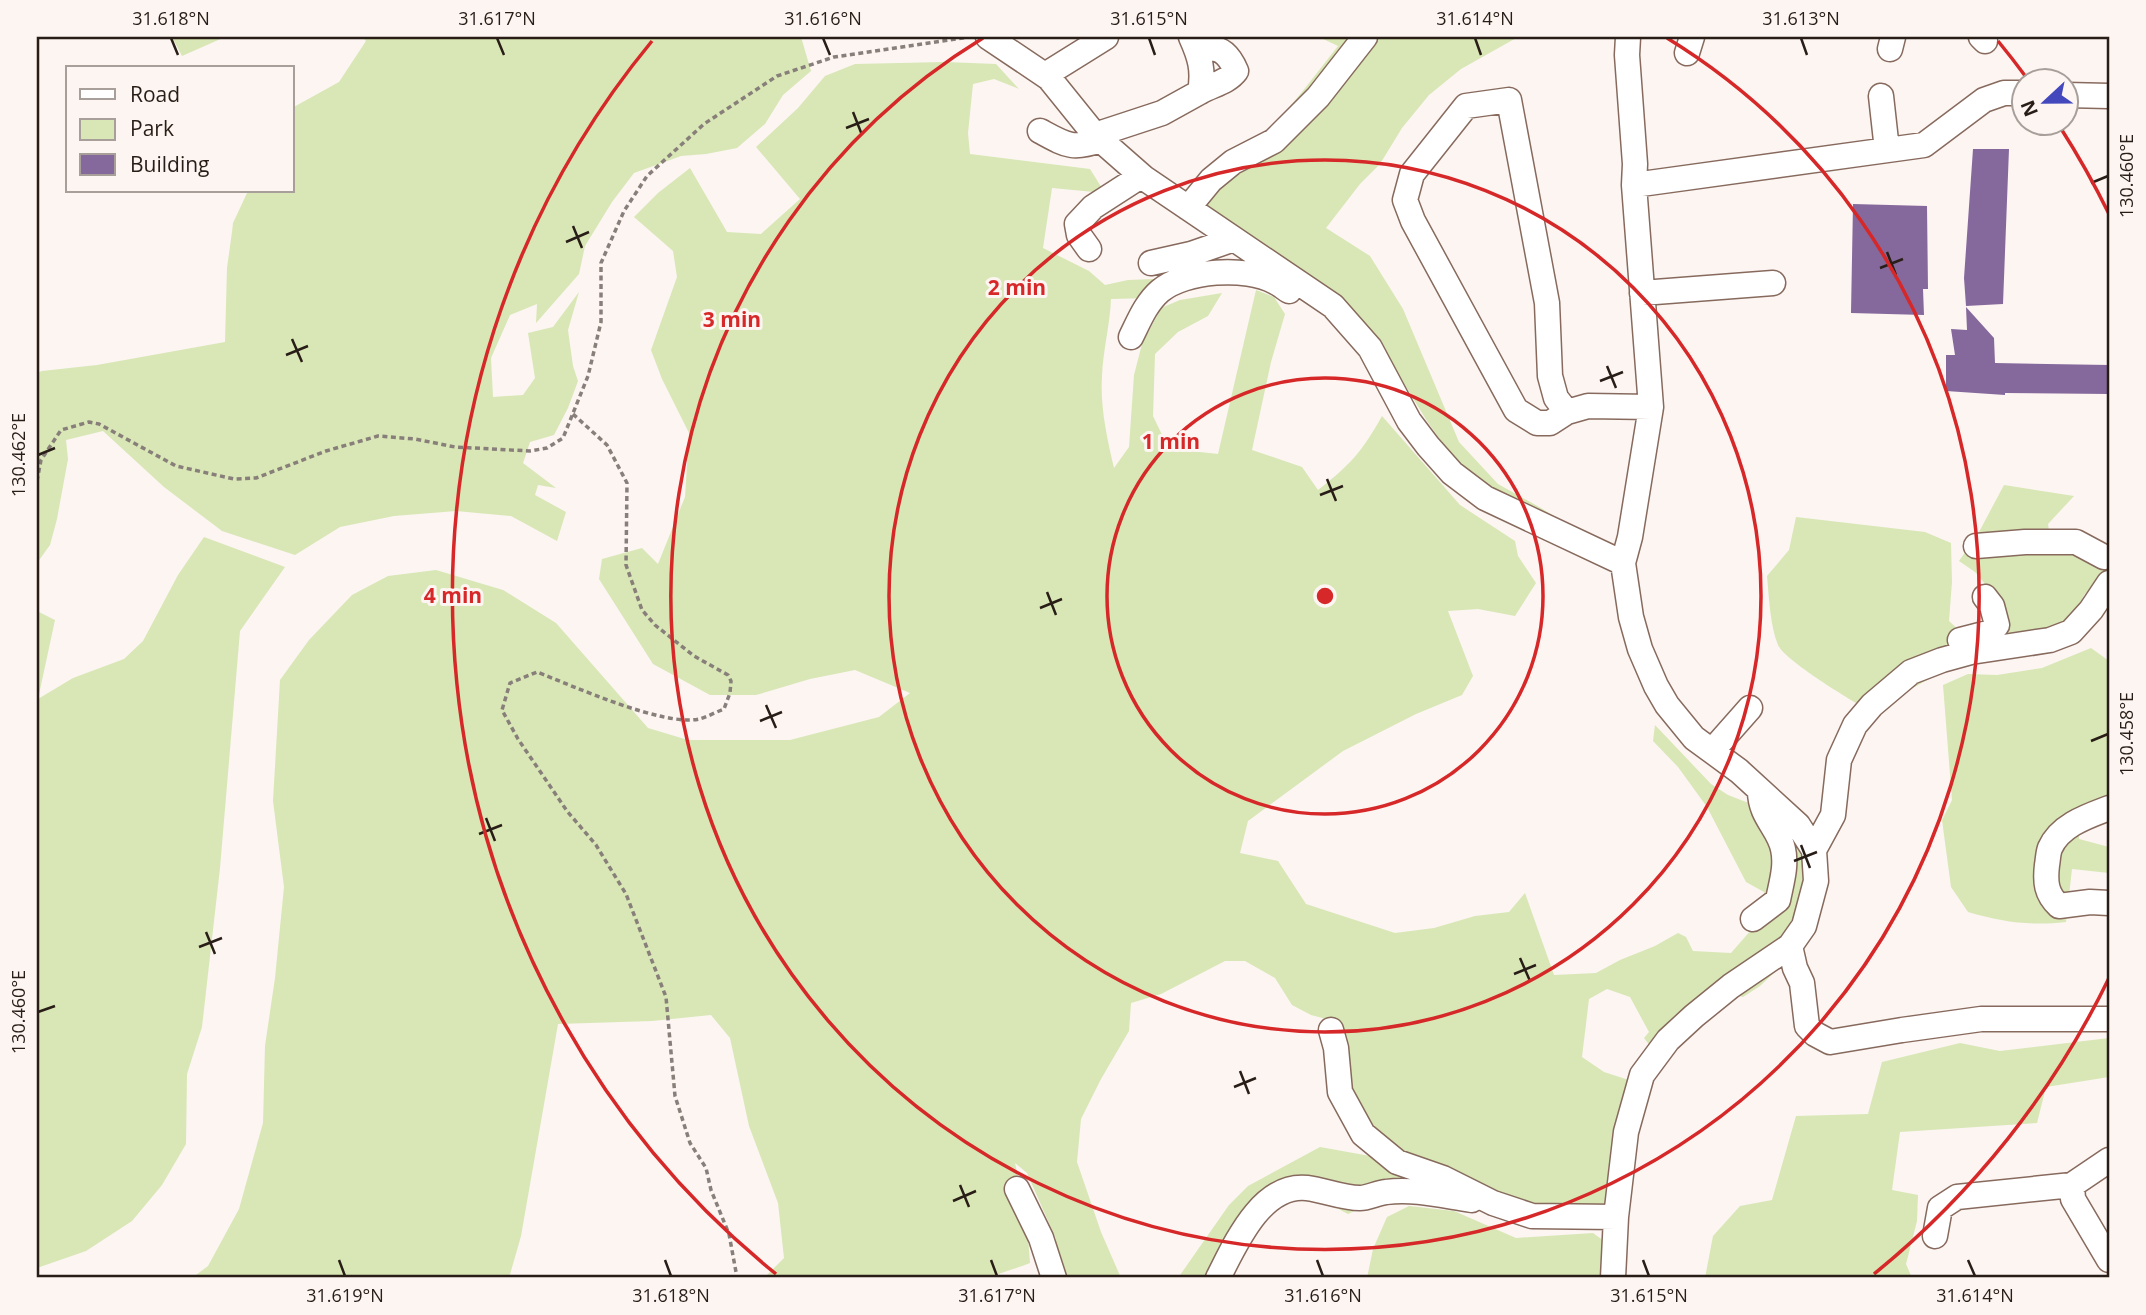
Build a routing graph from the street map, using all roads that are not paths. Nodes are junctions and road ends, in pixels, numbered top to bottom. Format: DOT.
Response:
graph roads {
  1 [pos="1106,37"];
  2 [pos="1365,37"];
  3 [pos="1628,37"];
  4 [pos="1000,40"];
  5 [pos="1194,44"];
  6 [pos="1045,75"];
  7 [pos="2010,93"];
  8 [pos="2080,95"];
  9 [pos="1881,96"];
  10 [pos="2109,96"];
  11 [pos="1040,131"];
  12 [pos="1098,138"];
  13 [pos="1887,150"];
  14 [pos="1142,176"];
  15 [pos="1634,185"];
  16 [pos="1188,208"];
  17 [pos="1234,239"];
  18 [pos="1089,249"];
  19 [pos="1151,263"];
  20 [pos="1773,283"];
  21 [pos="1643,293"];
  22 [pos="1339,312"];
  23 [pos="1131,337"];
  24 [pos="1651,407"];
  25 [pos="1567,412"];
  26 [pos="1976,546"];
  27 [pos="2107,551"];
  28 [pos="1623,563"];
  29 [pos="2103,593"];
  30 [pos="1985,597"];
  31 [pos="1956,656"];
  32 [pos="1750,708"];
  33 [pos="1712,751"];
  34 [pos="1760,790"];
  35 [pos="2109,808"];
  36 [pos="1814,850"];
  37 [pos="2109,903"];
  38 [pos="1753,919"];
  39 [pos="1790,946"];
  40 [pos="2109,1019"];
  41 [pos="1331,1030"];
  42 [pos="2109,1160"];
  43 [pos="2072,1185"];
  44 [pos="1017,1189"];
  45 [pos="1493,1203"];
  46 [pos="1616,1217"];
  47 [pos="1935,1236"];
  48 [pos="2109,1262"];
  49 [pos="1054,1278"];
  50 [pos="1218,1278"];
  51 [pos="1613,1278"];
  52 [pos="2102,1278"];
  1 -- 6 [label="street"];
  2 -- 16 [label="street"];
  3 -- 15 [label="street"];
  4 -- 6 [label="street"];
  5 -- 12 [label="street"];
  6 -- 12 [label="street"];
  7 -- 13 [label="street"];
  8 -- 10 [label="street"];
  9 -- 13 [label="street"];
  11 -- 12 [label="street"];
  12 -- 14 [label="street"];
  13 -- 15 [label="street"];
  14 -- 16 [label="street"];
  14 -- 18 [label="street"];
  15 -- 21 [label="street"];
  16 -- 17 [label="street"];
  17 -- 19 [label="street"];
  17 -- 22 [label="street"];
  20 -- 21 [label="street"];
  21 -- 24 [label="street"];
  22 -- 23 [label="street"];
  22 -- 28 [label="street"];
  24 -- 25 [label="street"];
  24 -- 28 [label="street"];
  25 -- 25 [label="street"];
  26 -- 27 [label="street"];
  27 -- 29 [label="street"];
  28 -- 33 [label="street"];
  29 -- 31 [label="street"];
  30 -- 31 [label="street"];
  31 -- 36 [label="street"];
  32 -- 33 [label="street"];
  33 -- 34 [label="street"];
  34 -- 36 [label="street"];
  34 -- 38 [label="street"];
  35 -- 37 [label="street"];
  36 -- 39 [label="street"];
  39 -- 40 [label="street"];
  39 -- 46 [label="street"];
  41 -- 45 [label="street"];
  42 -- 43 [label="street"];
  43 -- 47 [label="street"];
  43 -- 48 [label="street"];
  44 -- 49 [label="street"];
  45 -- 46 [label="street"];
  45 -- 50 [label="street"];
  46 -- 51 [label="street"];
  48 -- 52 [label="street"];
}
